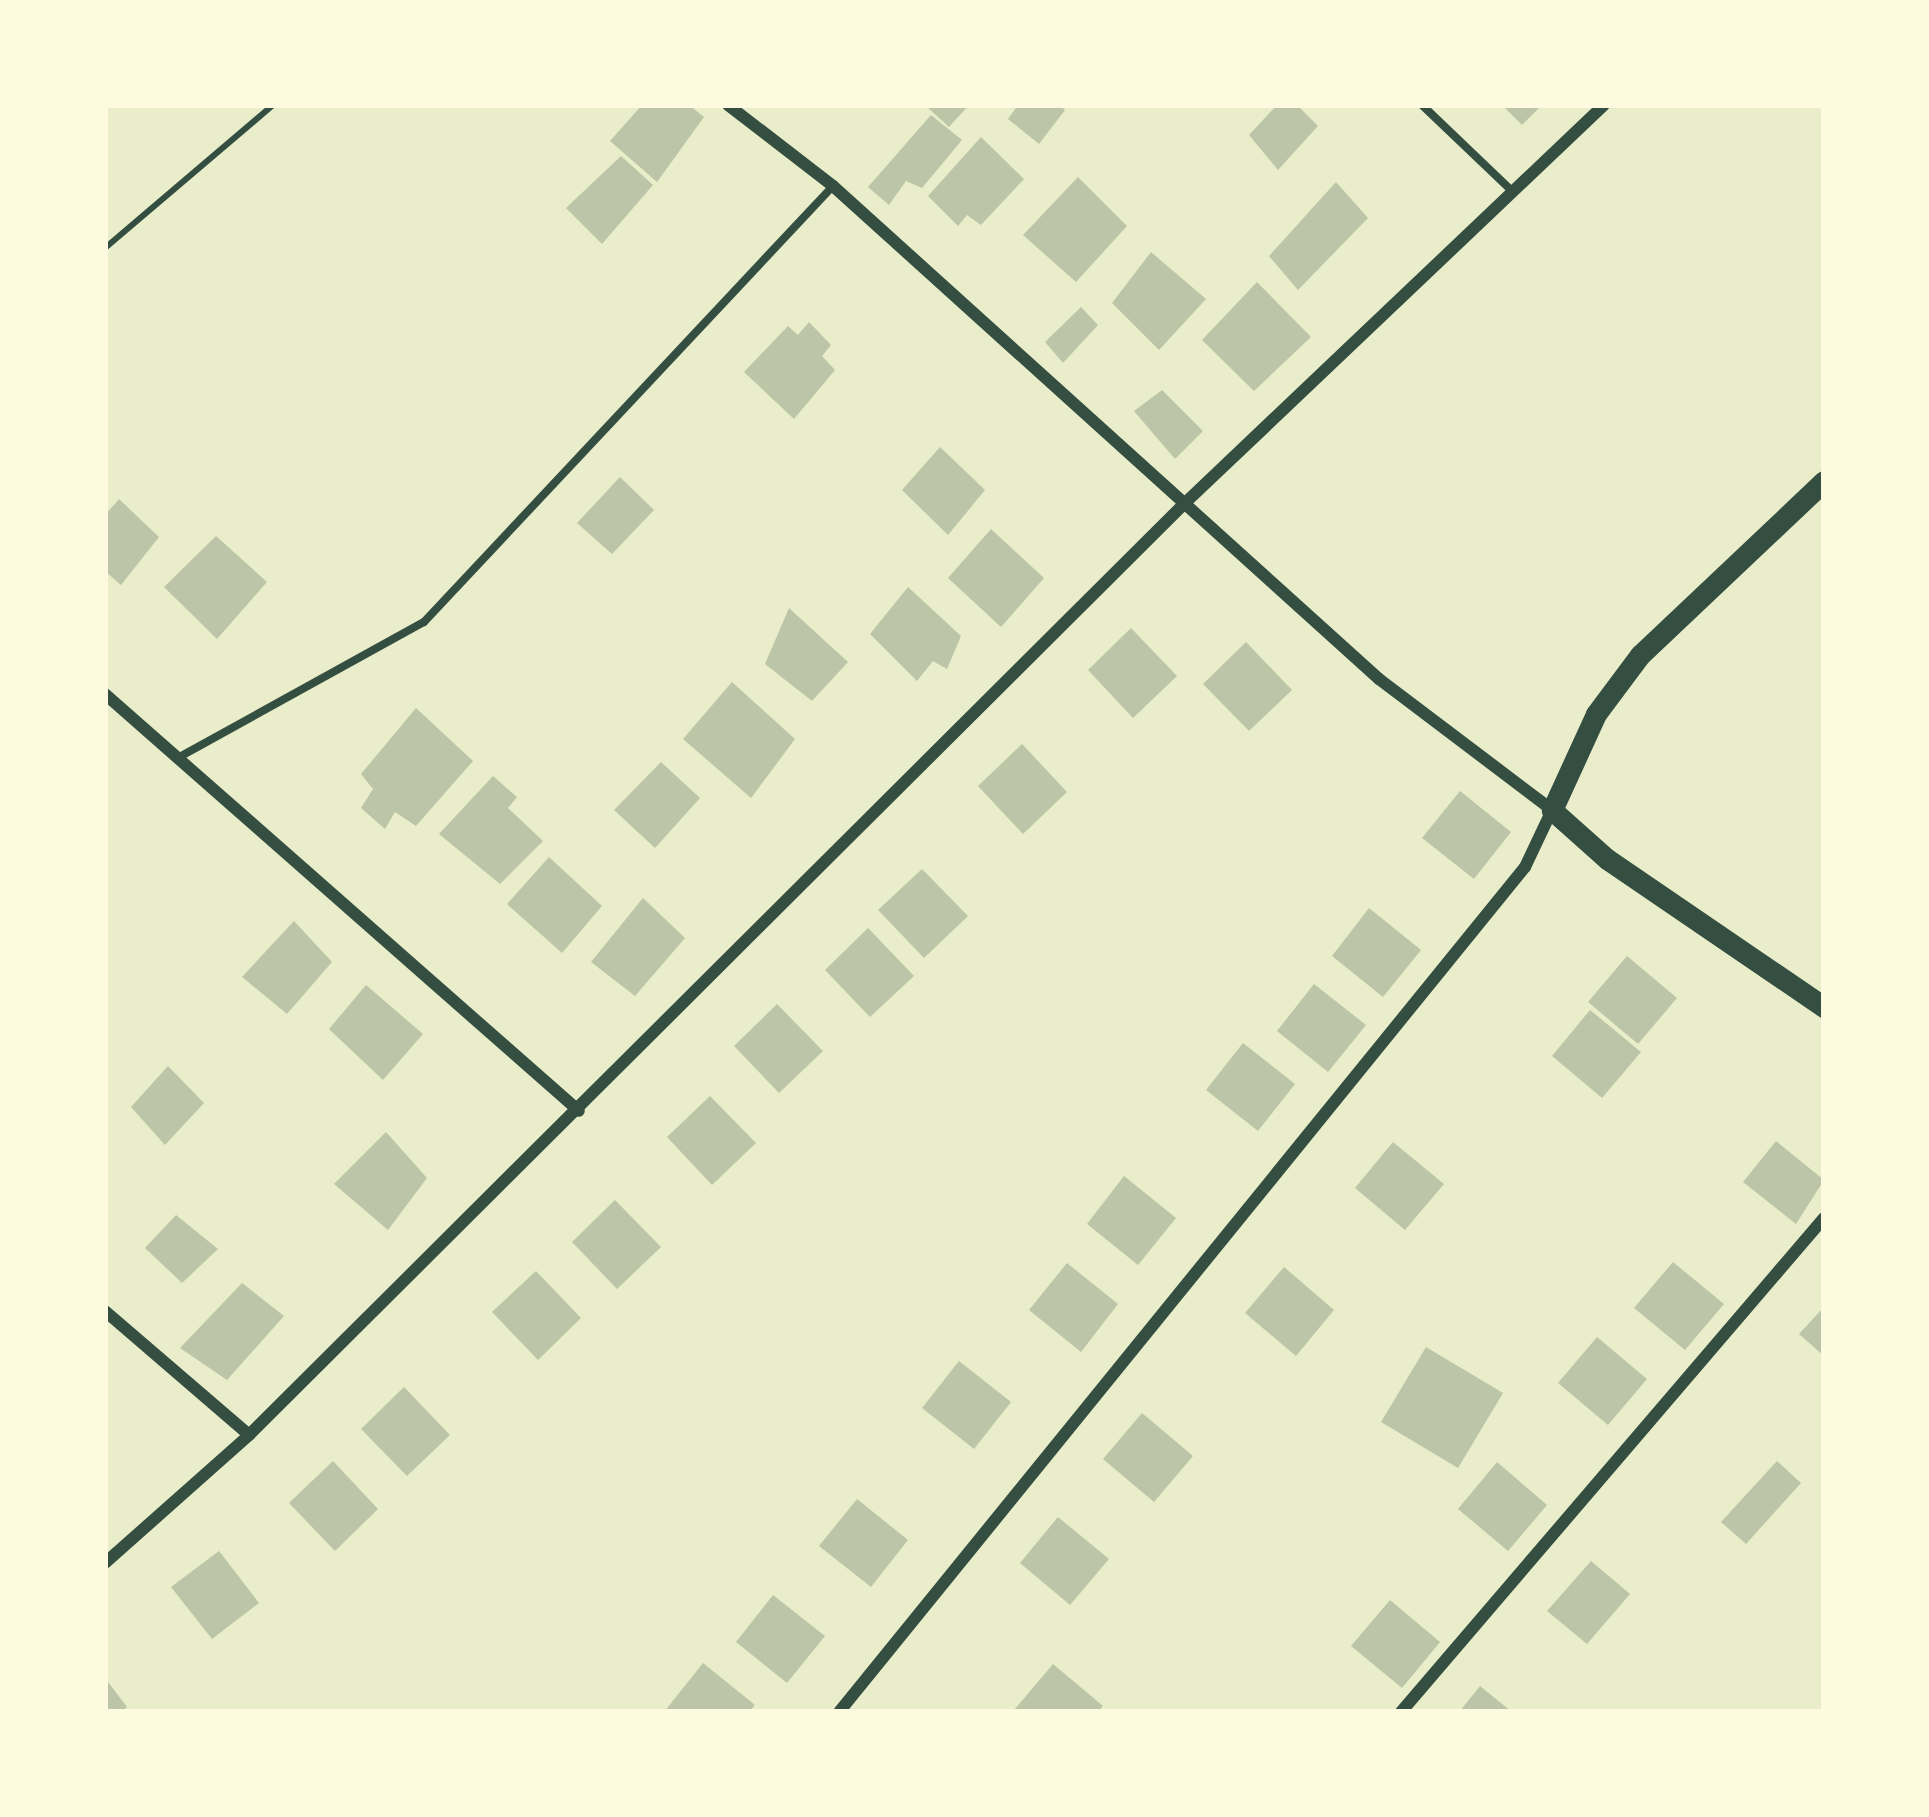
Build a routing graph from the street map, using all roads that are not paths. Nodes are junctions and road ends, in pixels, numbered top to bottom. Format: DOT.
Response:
graph roads {
  1 [pos="728,105"];
  2 [pos="1422,105"];
  3 [pos="1604,105"];
  4 [pos="833,186"];
  5 [pos="1512,191"];
  6 [pos="1824,482"];
  7 [pos="1185,503"];
  8 [pos="105,694"];
  9 [pos="183,755"];
  10 [pos="1552,810"];
  11 [pos="1824,1007"];
  12 [pos="579,1111"];
  13 [pos="1824,1218"];
  14 [pos="105,1311"];
  15 [pos="249,1435"];
  16 [pos="105,1563"];
  17 [pos="839,1712"];
  18 [pos="1401,1712"];
  1 -- 4 [label="street"];
  2 -- 5 [label="lane"];
  3 -- 5 [label="street"];
  4 -- 7 [label="street"];
  4 -- 9 [label="lane"];
  5 -- 7 [label="street"];
  6 -- 10 [label="street"];
  7 -- 10 [label="street"];
  7 -- 12 [label="street"];
  8 -- 9 [label="street"];
  9 -- 12 [label="street"];
  10 -- 11 [label="street"];
  10 -- 17 [label="street"];
  12 -- 15 [label="street"];
  13 -- 18 [label="street"];
  14 -- 15 [label="street"];
  15 -- 16 [label="street"];
}
